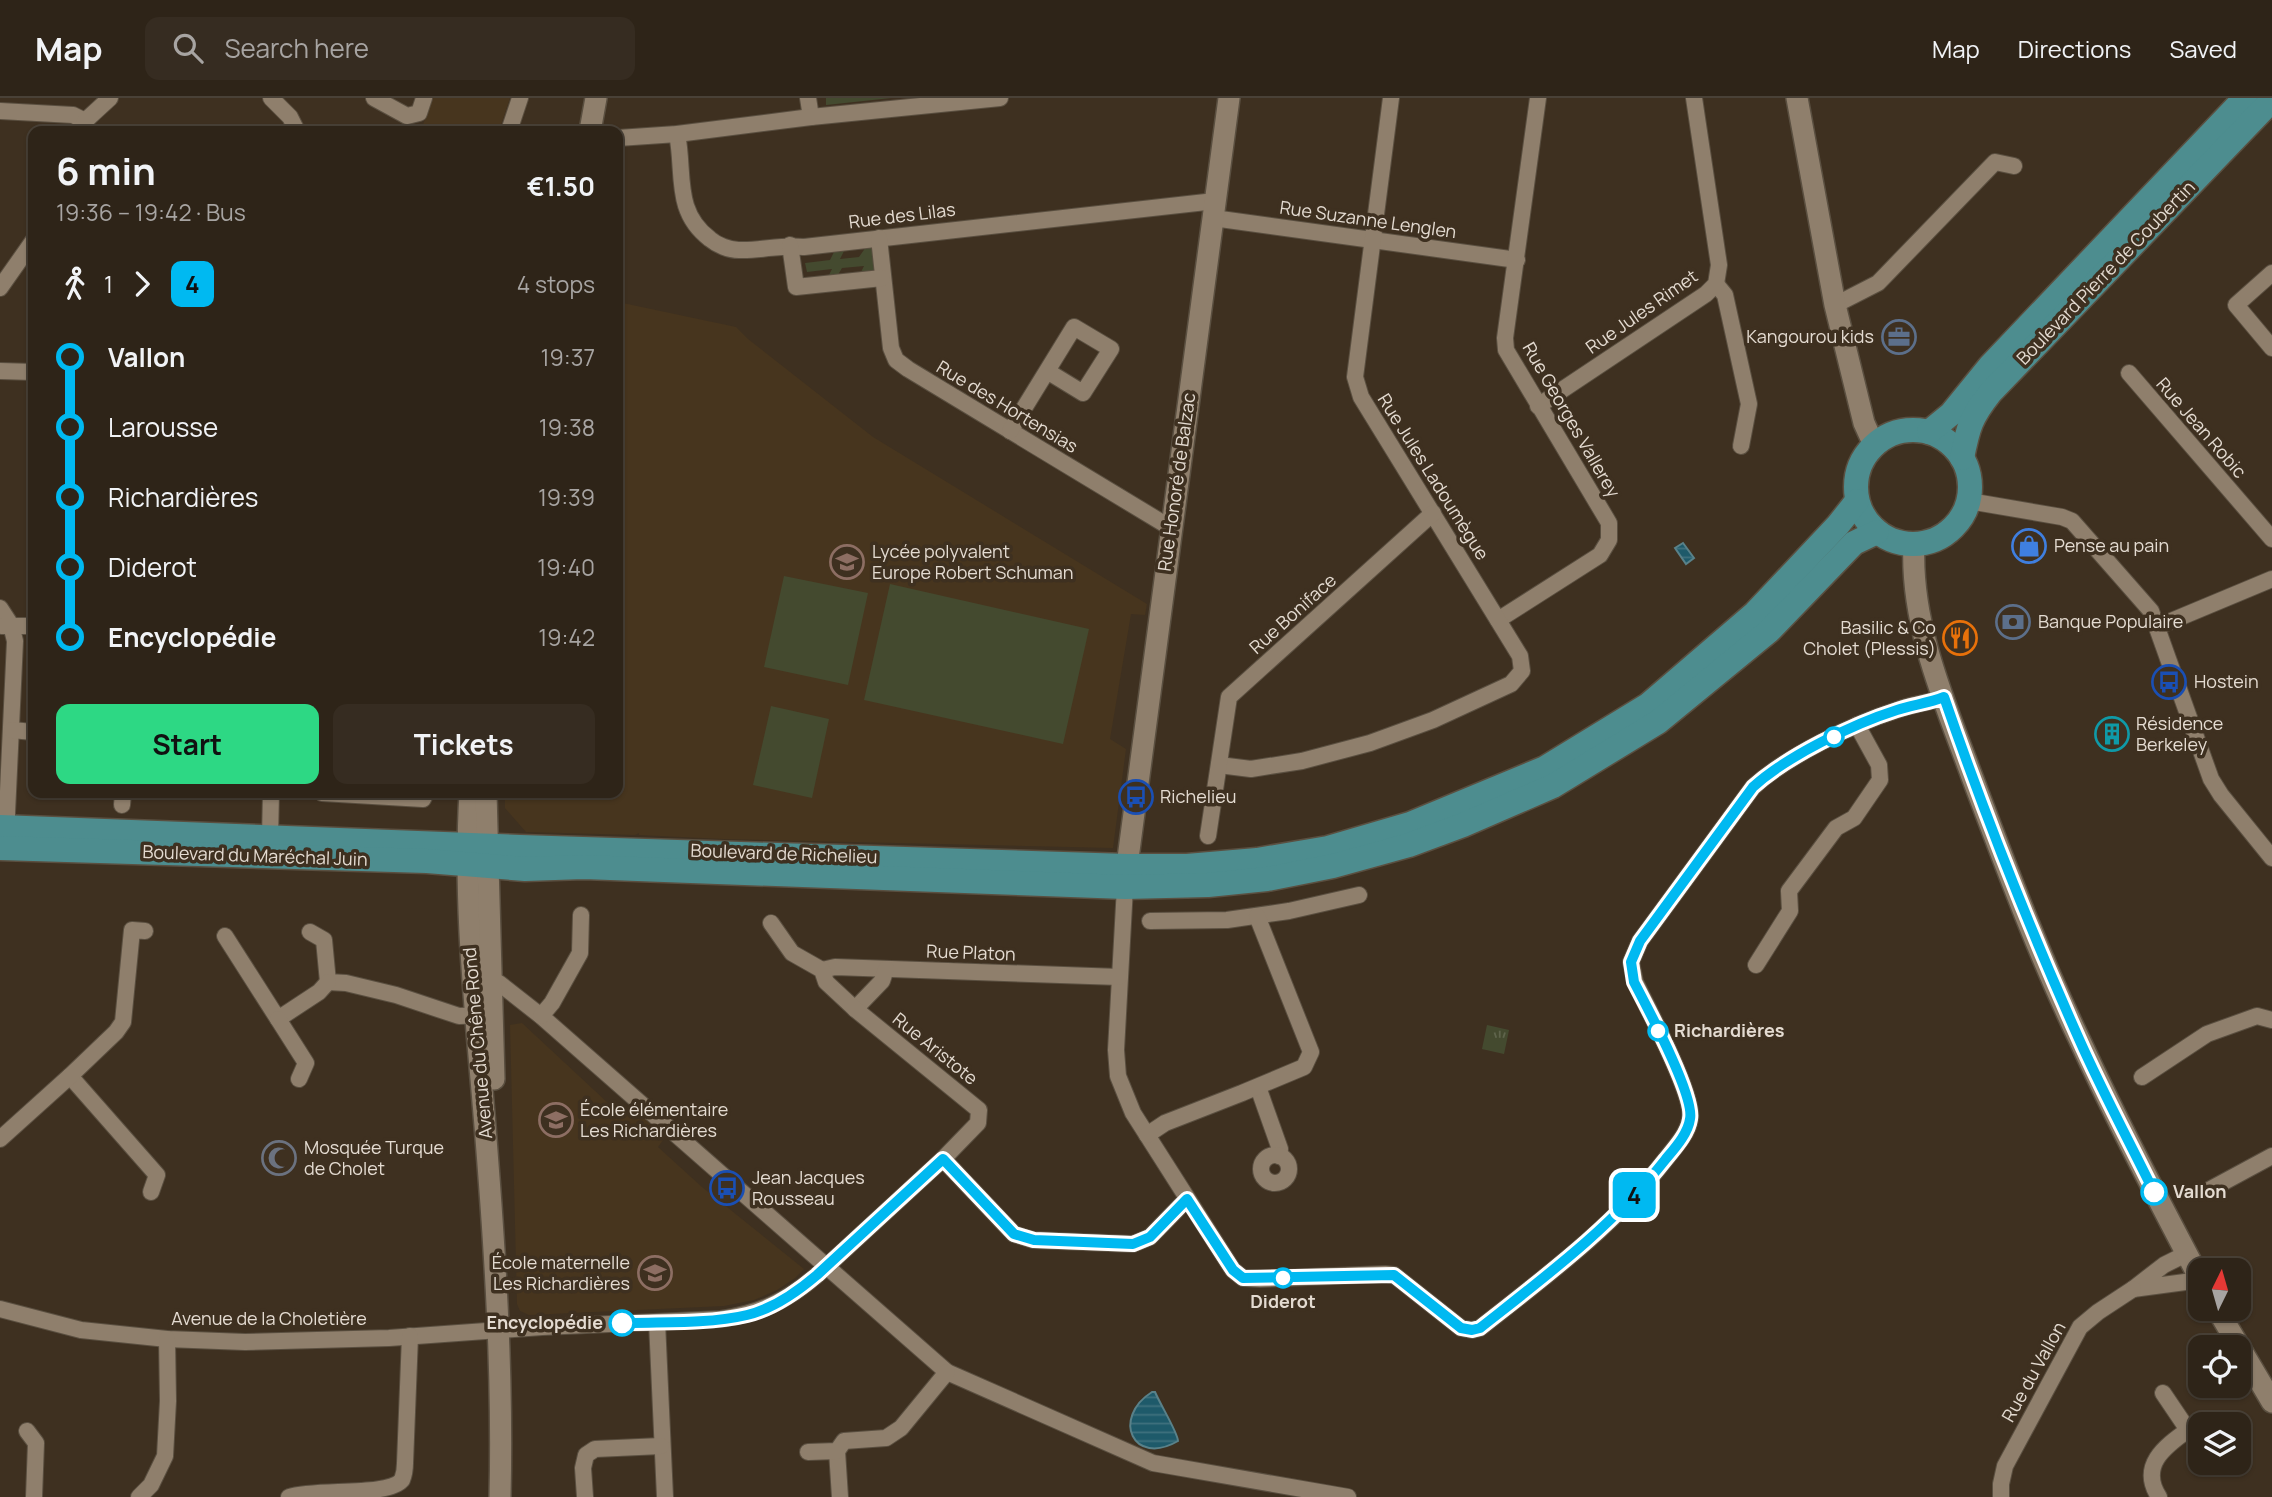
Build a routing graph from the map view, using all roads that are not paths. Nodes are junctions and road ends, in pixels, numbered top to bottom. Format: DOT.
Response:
graph roads {
  1 [pos="110,98"];
  2 [pos="271,98"];
  3 [pos="374,98"];
  4 [pos="424,98"];
  5 [pos="520,98"];
  6 [pos="582,98"];
  7 [pos="596,98"];
  8 [pos="808,98"];
  9 [pos="1000,98"];
  10 [pos="1229,98"];
  11 [pos="1391,98"];
  12 [pos="1538,98"];
  13 [pos="1694,98"];
  14 [pos="1797,98"];
  15 [pos="937,101"];
  16 [pos="2254,105"];
  17 [pos="0,111"];
  18 [pos="811,117"];
  19 [pos="83,126"];
  20 [pos="294,126"];
  21 [pos="511,126"];
  22 [pos="577,126"];
  23 [pos="591,126"];
  24 [pos="677,134"];
  25 [pos="623,138"];
  26 [pos="2014,166"];
  27 [pos="1214,211"];
  28 [pos="879,238"];
  29 [pos="1372,240"];
  30 [pos="790,245"];
  31 [pos="28,249"];
  32 [pos="1517,260"];
  33 [pos="2272,273"];
  34 [pos="882,278"];
  35 [pos="1716,284"];
  36 [pos="0,288"];
  37 [pos="1835,305"];
  38 [pos="2272,348"];
  39 [pos="0,370"];
  40 [pos="1047,371"];
  41 [pos="28,372"];
  42 [pos="2129,373"];
  43 [pos="1538,406"];
  44 [pos="1010,431"];
  45 [pos="1929,432"];
  46 [pos="1874,445"];
  47 [pos="1741,446"];
  48 [pos="1962,458"];
  49 [pos="1857,501"];
  50 [pos="1969,501"];
  51 [pos="1433,513"];
  52 [pos="1171,528"];
  53 [pos="1877,532"];
  54 [pos="2272,539"];
  55 [pos="1914,544"];
  56 [pos="2272,579"];
  57 [pos="0,608"];
  58 [pos="1498,620"];
  59 [pos="5,626"];
  60 [pos="28,626"];
  61 [pos="2157,627"];
  62 [pos="1944,697"];
  63 [pos="1857,725"];
  64 [pos="12,730"];
  65 [pos="28,732"];
  66 [pos="1219,765"];
  67 [pos="4,766"];
  68 [pos="271,798"];
  69 [pos="471,798"];
  70 [pos="486,798"];
  71 [pos="4,834"];
  72 [pos="270,836"];
  73 [pos="1208,836"];
  74 [pos="441,843"];
  75 [pos="2269,849"];
  76 [pos="483,857"];
  77 [pos="1126,876"];
  78 [pos="1359,895"];
  79 [pos="581,915"];
  80 [pos="1257,916"];
  81 [pos="1150,921"];
  82 [pos="771,923"];
  83 [pos="145,931"];
  84 [pos="310,932"];
  85 [pos="225,936"];
  86 [pos="1756,965"];
  87 [pos="886,969"];
  88 [pos="822,970"];
  89 [pos="1119,977"];
  90 [pos="328,982"];
  91 [pos="482,985"];
  92 [pos="855,1009"];
  93 [pos="484,1015"];
  94 [pos="541,1016"];
  95 [pos="278,1020"];
  96 [pos="2272,1020"];
  97 [pos="70,1076"];
  98 [pos="2142,1077"];
  99 [pos="299,1079"];
  100 [pos="1258,1087"];
  101 [pos="1147,1135"];
  102 [pos="0,1139"];
  103 [pos="1279,1156"];
  104 [pos="2272,1156"];
  105 [pos="943,1159"];
  106 [pos="2209,1190"];
  107 [pos="151,1192"];
  108 [pos="1187,1199"];
  109 [pos="2186,1254"];
  110 [pos="2188,1258"];
  111 [pos="827,1266"];
  112 [pos="2188,1281"];
  113 [pos="2133,1289"];
  114 [pos="0,1309"];
  115 [pos="2224,1321"];
  116 [pos="657,1322"];
  117 [pos="499,1330"];
  118 [pos="410,1336"];
  119 [pos="167,1339"];
  120 [pos="947,1372"];
  121 [pos="2164,1393"];
  122 [pos="2272,1402"];
  123 [pos="27,1431"];
  124 [pos="661,1446"];
  125 [pos="837,1451"];
  126 [pos="808,1452"];
  127 [pos="34,1497"];
  128 [pos="139,1497"];
  129 [pos="289,1497"];
  130 [pos="500,1497"];
  131 [pos="585,1497"];
  132 [pos="665,1497"];
  133 [pos="840,1497"];
  134 [pos="1348,1497"];
  135 [pos="2001,1497"];
  136 [pos="2159,1497"];
  1 -- 19 [label="street"];
  2 -- 20 [label="street"];
  3 -- 4 [label="street"];
  5 -- 21 [label="street"];
  6 -- 22 [label="main road"];
  7 -- 23 [label="main road"];
  8 -- 18 [label="street"];
  9 -- 15 [label="street"];
  10 -- 27 [label="main road, Rue Honoré de Balzac"];
  11 -- 29 [label="street, Rue Jules Ladoumègue"];
  12 -- 32 [label="street, Rue Georges Vallerey"];
  13 -- 35 [label="street, Rue Jules Rimet"];
  14 -- 37 [label="main road"];
  15 -- 18 [label="street"];
  16 -- 45 [label="main road, Boulevard Pierre de Coubertin"];
  16 -- 48 [label="main road, Boulevard Pierre de Coubertin"];
  17 -- 19 [label="street"];
  18 -- 24 [label="street"];
  24 -- 25 [label="street"];
  24 -- 30 [label="street, Rue des Lilas"];
  26 -- 37 [label="street"];
  27 -- 28 [label="street, Rue des Lilas"];
  27 -- 29 [label="street, Rue Suzanne Lenglen"];
  27 -- 52 [label="main road, Rue Honoré de Balzac"];
  28 -- 30 [label="street, Rue des Lilas"];
  28 -- 34 [label="street, Rue des Hortensias"];
  29 -- 32 [label="street, Rue Suzanne Lenglen"];
  29 -- 51 [label="street, Rue Jules Ladoumègue"];
  30 -- 34 [label="street"];
  31 -- 36 [label="street"];
  32 -- 43 [label="street, Rue Georges Vallerey"];
  33 -- 38 [label="street"];
  34 -- 44 [label="street, Rue des Hortensias"];
  35 -- 43 [label="street, Rue Jules Rimet"];
  35 -- 47 [label="street"];
  37 -- 46 [label="main road"];
  39 -- 41 [label="street"];
  40 -- 44 [label="street"];
  42 -- 54 [label="street, Rue Jean Robic"];
  43 -- 58 [label="street, Rue Georges Vallerey"];
  44 -- 52 [label="street, Rue des Hortensias"];
  45 -- 46 [label="main road"];
  45 -- 48 [label="main road"];
  46 -- 49 [label="main road"];
  48 -- 50 [label="main road"];
  49 -- 53 [label="main road"];
  49 -- 77 [label="main road, Boulevard de Richelieu"];
  50 -- 55 [label="main road"];
  50 -- 61 [label="street"];
  51 -- 58 [label="street, Rue Jules Ladoumègue"];
  51 -- 66 [label="street, Rue Boniface"];
  52 -- 77 [label="main road, Rue Honoré de Balzac"];
  53 -- 55 [label="main road"];
  53 -- 77 [label="main road, Boulevard de Richelieu"];
  55 -- 62 [label="main road"];
  56 -- 61 [label="street"];
  57 -- 59 [label="street"];
  58 -- 66 [label="street, Rue Jules Ladoumègue"];
  59 -- 60 [label="street"];
  59 -- 64 [label="street"];
  61 -- 75 [label="street"];
  62 -- 63 [label="street"];
  62 -- 109 [label="main road"];
  63 -- 86 [label="street"];
  63 -- 108 [label="street"];
  64 -- 65 [label="street"];
  64 -- 67 [label="street"];
  66 -- 73 [label="street, Rue Boniface"];
  67 -- 71 [label="street"];
  68 -- 72 [label="street"];
  69 -- 76 [label="main road"];
  70 -- 76 [label="main road"];
  71 -- 72 [label="main road, Boulevard du Maréchal Juin"];
  71 -- 76 [label="main road, Boulevard du Maréchal Juin"];
  72 -- 74 [label="main road, Boulevard du Maréchal Juin"];
  74 -- 76 [label="main road, Boulevard de Richelieu"];
  76 -- 77 [label="main road, Boulevard de Richelieu"];
  76 -- 91 [label="main road, Avenue du Chêne Rond"];
  77 -- 89 [label="street"];
  78 -- 80 [label="street"];
  79 -- 94 [label="street"];
  80 -- 81 [label="street"];
  80 -- 100 [label="street"];
  82 -- 88 [label="street, Rue Aristote"];
  83 -- 97 [label="street"];
  84 -- 90 [label="street"];
  85 -- 95 [label="street"];
  87 -- 88 [label="street, Rue Platon"];
  87 -- 89 [label="street, Rue Platon"];
  87 -- 92 [label="street"];
  88 -- 92 [label="street, Rue Aristote"];
  89 -- 101 [label="street"];
  90 -- 93 [label="street"];
  90 -- 95 [label="street"];
  91 -- 93 [label="main road, Avenue du Chêne Rond"];
  91 -- 94 [label="street"];
  92 -- 105 [label="street, Rue Aristote"];
  93 -- 117 [label="main road, Avenue du Chêne Rond"];
  94 -- 111 [label="street"];
  95 -- 99 [label="street"];
  96 -- 98 [label="street"];
  97 -- 102 [label="street"];
  97 -- 107 [label="street"];
  100 -- 101 [label="street"];
  100 -- 103 [label="street"];
  101 -- 108 [label="street"];
  104 -- 106 [label="street"];
  105 -- 108 [label="street"];
  105 -- 111 [label="street, Rue Aristote"];
  109 -- 110 [label="main road"];
  109 -- 113 [label="street, Rue du Vallon"];
  111 -- 116 [label="street, Rue Aristote"];
  111 -- 120 [label="street"];
  112 -- 113 [label="street, Rue du Vallon"];
  113 -- 135 [label="street, Rue du Vallon"];
  114 -- 119 [label="street, Avenue de la Choletière"];
  115 -- 122 [label="main road"];
  116 -- 117 [label="street, Avenue de la Choletière"];
  116 -- 124 [label="street"];
  117 -- 118 [label="street, Avenue de la Choletière"];
  117 -- 130 [label="main road, Avenue du Chêne Rond"];
  118 -- 119 [label="street, Avenue de la Choletière"];
  118 -- 129 [label="street"];
  119 -- 128 [label="street"];
  120 -- 125 [label="street"];
  120 -- 134 [label="street"];
  121 -- 136 [label="street"];
  123 -- 127 [label="street"];
  124 -- 131 [label="street"];
  124 -- 132 [label="street"];
  125 -- 126 [label="street"];
  125 -- 133 [label="street"];
}
